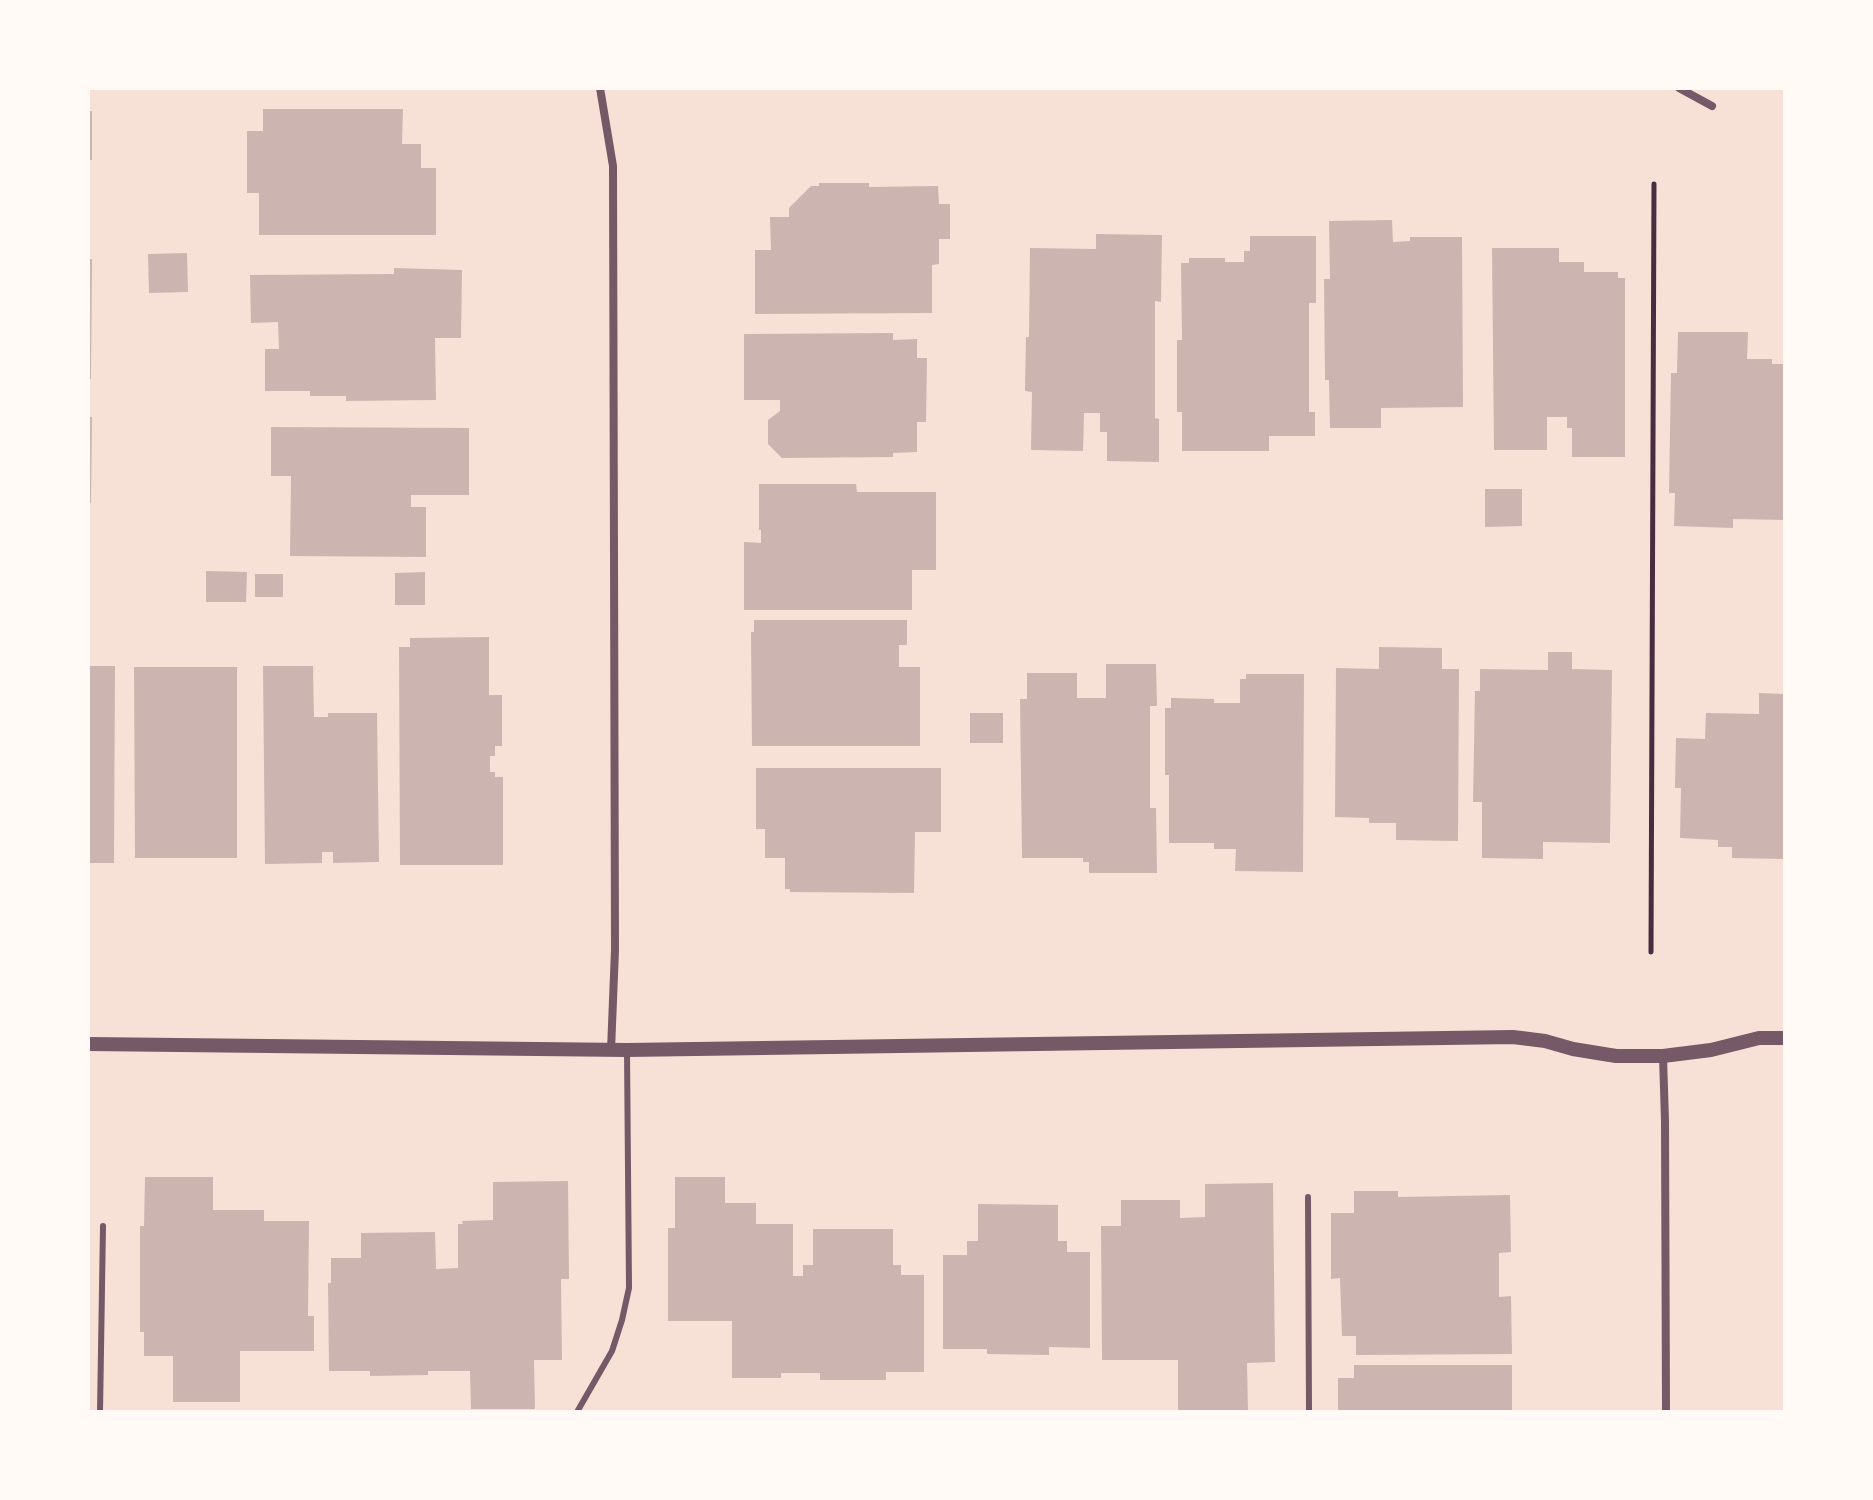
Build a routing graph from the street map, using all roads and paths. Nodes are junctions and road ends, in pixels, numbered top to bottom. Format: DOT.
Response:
graph roads {
  1 [pos="600,88"];
  2 [pos="1679,88"];
  3 [pos="1712,106"];
  4 [pos="1654,184"];
  5 [pos="1651,952"];
  6 [pos="1785,1038"];
  7 [pos="88,1044"];
  8 [pos="611,1050"];
  9 [pos="627,1050"];
  10 [pos="1663,1056"];
  11 [pos="1308,1197"];
  12 [pos="103,1226"];
  13 [pos="100,1412"];
  14 [pos="577,1412"];
  15 [pos="1309,1412"];
  16 [pos="1666,1412"];
  1 -- 8 [label="street"];
  2 -- 3 [label="street"];
  4 -- 5 [label="path"];
  6 -- 10 [label="street"];
  7 -- 8 [label="street"];
  8 -- 9 [label="street"];
  9 -- 10 [label="street"];
  9 -- 14 [label="lane"];
  10 -- 16 [label="street"];
  11 -- 15 [label="lane"];
  12 -- 13 [label="lane"];
}
